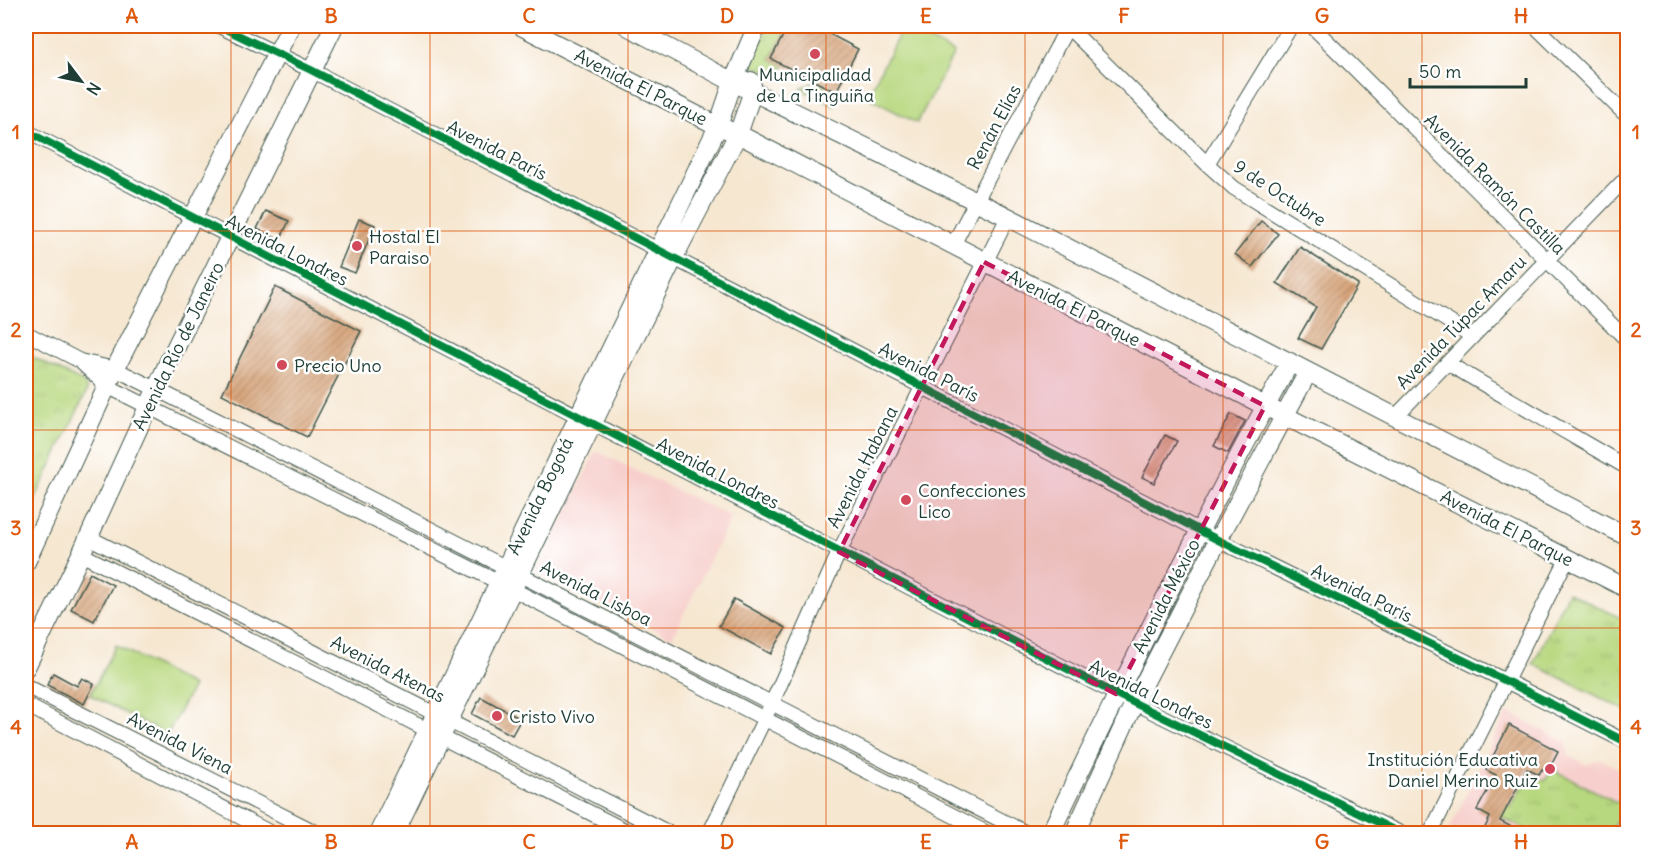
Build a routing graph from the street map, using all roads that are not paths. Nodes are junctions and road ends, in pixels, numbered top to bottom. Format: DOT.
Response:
graph roads {
  1 [pos="219,26"];
  2 [pos="291,26"];
  3 [pos="334,26"];
  4 [pos="521,26"];
  5 [pos="627,26"];
  6 [pos="757,26"];
  7 [pos="1067,26"];
  8 [pos="1291,26"];
  9 [pos="1312,26"];
  10 [pos="1535,26"];
  11 [pos="277,54"];
  12 [pos="744,56"];
  13 [pos="311,70"];
  14 [pos="733,82"];
  15 [pos="753,91"];
  16 [pos="1628,117"];
  17 [pos="718,126"];
  18 [pos="26,131"];
  19 [pos="735,140"];
  20 [pos="1207,164"];
  21 [pos="1628,176"];
  22 [pos="976,201"];
  23 [pos="1008,217"];
  24 [pos="192,218"];
  25 [pos="230,238"];
  26 [pos="953,245"];
  27 [pos="666,254"];
  28 [pos="1545,260"];
  29 [pos="984,262"];
  30 [pos="26,333"];
  31 [pos="1472,336"];
  32 [pos="1628,341"];
  33 [pos="1290,362"];
  34 [pos="1448,363"];
  35 [pos="1308,372"];
  36 [pos="111,377"];
  37 [pos="923,386"];
  38 [pos="156,389"];
  39 [pos="149,406"];
  40 [pos="1265,406"];
  41 [pos="1286,415"];
  42 [pos="1396,416"];
  43 [pos="584,421"];
  44 [pos="1628,468"];
  45 [pos="1200,530"];
  46 [pos="1628,537"];
  47 [pos="1218,540"];
  48 [pos="85,546"];
  49 [pos="839,552"];
  50 [pos="1567,559"];
  51 [pos="26,562"];
  52 [pos="509,578"];
  53 [pos="1628,589"];
  54 [pos="26,667"];
  55 [pos="1506,681"];
  56 [pos="26,686"];
  57 [pos="1116,694"];
  58 [pos="772,703"];
  59 [pos="1134,703"];
  60 [pos="26,705"];
  61 [pos="765,718"];
  62 [pos="438,725"];
  63 [pos="1628,743"];
  64 [pos="273,834"];
  65 [pos="319,834"];
  66 [pos="378,834"];
  67 [pos="394,834"];
  68 [pos="632,834"];
  69 [pos="671,834"];
  70 [pos="709,834"];
  71 [pos="988,834"];
  72 [pos="1028,834"];
  73 [pos="1050,834"];
  74 [pos="1074,834"];
  75 [pos="1402,834"];
  76 [pos="1430,834"];
  1 -- 11 [label="street, Avenida París"];
  2 -- 11 [label="street"];
  3 -- 13 [label="street, Avenida Río de Janeiro"];
  4 -- 17 [label="street, Avenida El Parque"];
  5 -- 14 [label="street"];
  6 -- 12 [label="street, Avenida Bogotá"];
  7 -- 20 [label="street, 9 de Octubre"];
  7 -- 22 [label="street, Renán Elías"];
  8 -- 20 [label="street"];
  9 -- 28 [label="street, Avenida Ramón Castilla"];
  10 -- 16 [label="street"];
  11 -- 13 [label="street, Avenida París"];
  11 -- 24 [label="street"];
  12 -- 14 [label="street, Avenida Bogotá"];
  12 -- 15 [label="street"];
  13 -- 25 [label="street, Avenida Río de Janeiro"];
  13 -- 27 [label="street, Avenida París"];
  14 -- 15 [label="street"];
  14 -- 17 [label="street, Avenida Bogotá"];
  15 -- 19 [label="street, Avenida Bogotá"];
  15 -- 22 [label="street"];
  17 -- 19 [label="street, Avenida El Parque"];
  17 -- 27 [label="street, Avenida Bogotá"];
  18 -- 24 [label="street, Avenida Londres"];
  19 -- 26 [label="street, Avenida El Parque"];
  19 -- 27 [label="street, Avenida Bogotá"];
  20 -- 31 [label="street, 9 de Octubre"];
  21 -- 28 [label="street, Avenida Túpac Amaru"];
  22 -- 23 [label="street"];
  22 -- 26 [label="street, Renán Elías"];
  23 -- 29 [label="street, Avenida Habana"];
  23 -- 33 [label="street"];
  24 -- 25 [label="street, Avenida Londres"];
  24 -- 36 [label="street"];
  25 -- 38 [label="street, Avenida Río de Janeiro"];
  25 -- 43 [label="street, Avenida Londres"];
  26 -- 29 [label="street, Avenida El Parque"];
  27 -- 37 [label="street, Avenida París"];
  27 -- 43 [label="street, Avenida Bogotá"];
  28 -- 31 [label="street, Avenida Túpac Amaru"];
  28 -- 32 [label="street, Avenida Ramón Castilla"];
  29 -- 37 [label="street, Avenida Habana"];
  29 -- 40 [label="street, Avenida El Parque"];
  30 -- 36 [label="street, Avenida Lisboa"];
  31 -- 34 [label="street, Avenida Túpac Amaru"];
  33 -- 35 [label="street"];
  33 -- 40 [label="street, Avenida México"];
  34 -- 42 [label="street, Avenida Túpac Amaru"];
  34 -- 44 [label="street"];
  35 -- 41 [label="street, Avenida México"];
  35 -- 42 [label="street"];
  36 -- 38 [label="street, Avenida Lisboa"];
  36 -- 39 [label="street, Avenida Lisboa"];
  36 -- 51 [label="street"];
  37 -- 45 [label="street, Avenida París"];
  37 -- 49 [label="street, Avenida Habana"];
  38 -- 39 [label="street, Avenida Río de Janeiro"];
  38 -- 52 [label="street, Avenida Lisboa"];
  39 -- 48 [label="street, Avenida Río de Janeiro"];
  39 -- 52 [label="street, Avenida Lisboa"];
  40 -- 41 [label="street, Avenida El Parque"];
  40 -- 45 [label="street, Avenida México"];
  41 -- 47 [label="street, Avenida México"];
  41 -- 50 [label="street, Avenida El Parque"];
  42 -- 46 [label="street"];
  43 -- 49 [label="street, Avenida Londres"];
  43 -- 52 [label="street, Avenida Bogotá"];
  45 -- 47 [label="street, Avenida París"];
  45 -- 57 [label="street, Avenida México"];
  47 -- 55 [label="street, Avenida París"];
  47 -- 59 [label="street, Avenida México"];
  48 -- 54 [label="street, Avenida Río de Janeiro"];
  48 -- 62 [label="street, Avenida Atenas"];
  49 -- 57 [label="street, Avenida Londres"];
  49 -- 58 [label="street, Avenida Habana"];
  50 -- 53 [label="street, Avenida El Parque"];
  50 -- 55 [label="street"];
  52 -- 58 [label="street, Avenida Lisboa"];
  52 -- 61 [label="street, Avenida Lisboa"];
  52 -- 62 [label="street, Avenida Bogotá"];
  55 -- 63 [label="street, Avenida París"];
  55 -- 76 [label="street"];
  56 -- 65 [label="street, Avenida Viena"];
  57 -- 59 [label="street, Avenida Londres"];
  57 -- 73 [label="street, Avenida México"];
  58 -- 61 [label="street, Avenida Habana"];
  58 -- 72 [label="street, Avenida Lisboa"];
  59 -- 74 [label="street, Avenida México"];
  59 -- 75 [label="street, Avenida Londres"];
  60 -- 64 [label="street, Avenida Viena"];
  61 -- 70 [label="street, Avenida Habana"];
  61 -- 71 [label="street, Avenida Lisboa"];
  62 -- 66 [label="street, Avenida Bogotá"];
  62 -- 67 [label="street, Avenida Bogotá"];
  62 -- 68 [label="street, Avenida Atenas"];
  62 -- 69 [label="street, Avenida Atenas"];
}
